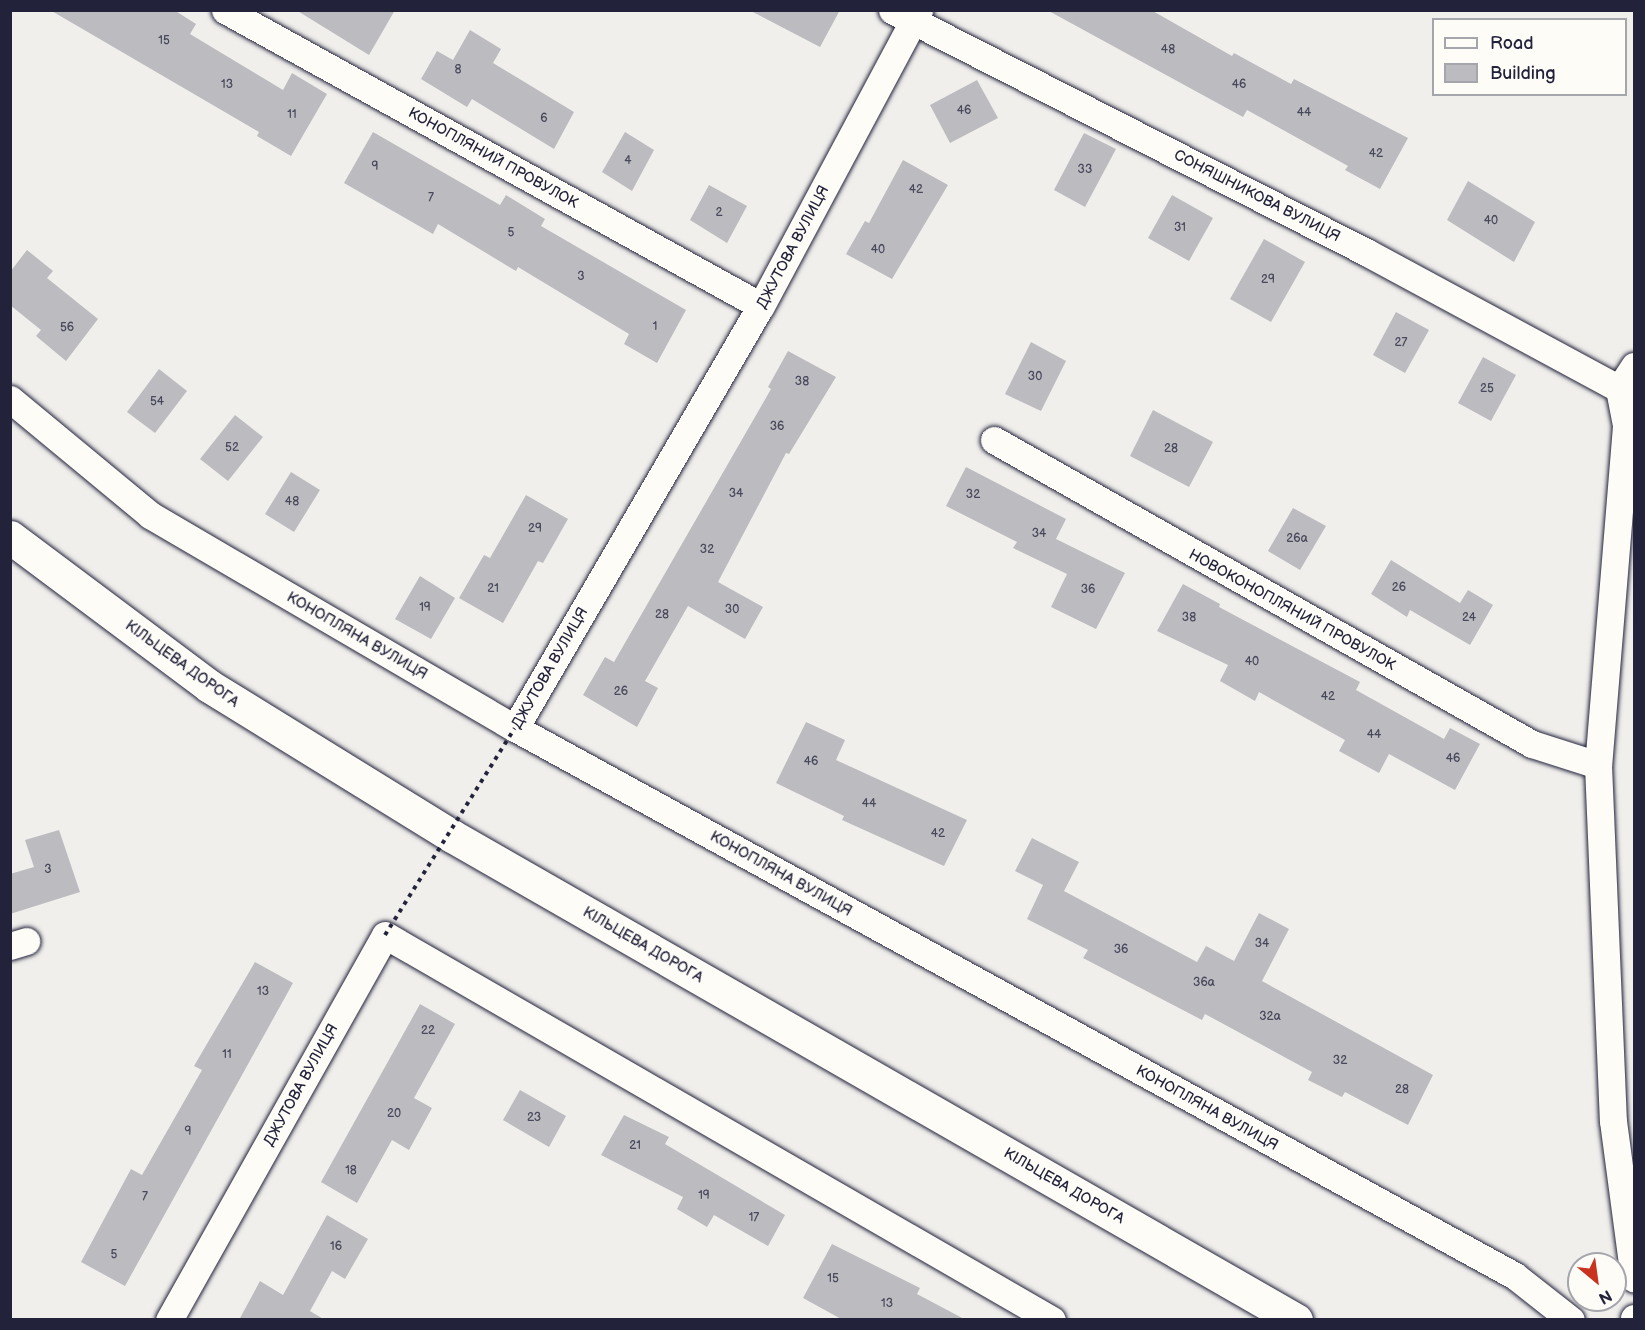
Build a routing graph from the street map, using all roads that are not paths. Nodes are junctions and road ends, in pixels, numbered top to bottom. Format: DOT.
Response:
graph roads {
  1 [pos="225,10"];
  2 [pos="908,15"];
  3 [pos="761,306"];
  4 [pos="1635,366"];
  5 [pos="1619,389"];
  6 [pos="10,399"];
  7 [pos="994,440"];
  8 [pos="10,537"];
  9 [pos="515,728"];
  10 [pos="1598,765"];
  11 [pos="1635,1279"];
  12 [pos="169,1320"];
  13 [pos="1052,1320"];
  14 [pos="1296,1320"];
  15 [pos="1571,1320"];
  1 -- 3 [label="street, КОНОПЛЯНИЙ ПРОВУЛОК"];
  2 -- 3 [label="street, ДЖУТОВА ВУЛИЦЯ"];
  2 -- 5 [label="street, СОНЯШНИКОВА ВУЛИЦЯ"];
  3 -- 9 [label="street, ДЖУТОВА ВУЛИЦЯ"];
  4 -- 5 [label="street"];
  5 -- 10 [label="street"];
  6 -- 9 [label="street, КОНОПЛЯНА ВУЛИЦЯ"];
  7 -- 10 [label="street, НОВОКОНОПЛЯНИЙ ПРОВУЛОК"];
  8 -- 14 [label="highway, КІЛЬЦЕВА ДОРОГА"];
  9 -- 15 [label="street, КОНОПЛЯНА ВУЛИЦЯ"];
  10 -- 11 [label="street"];
  12 -- 13 [label="street, ДЖУТОВА ВУЛИЦЯ"];
}
